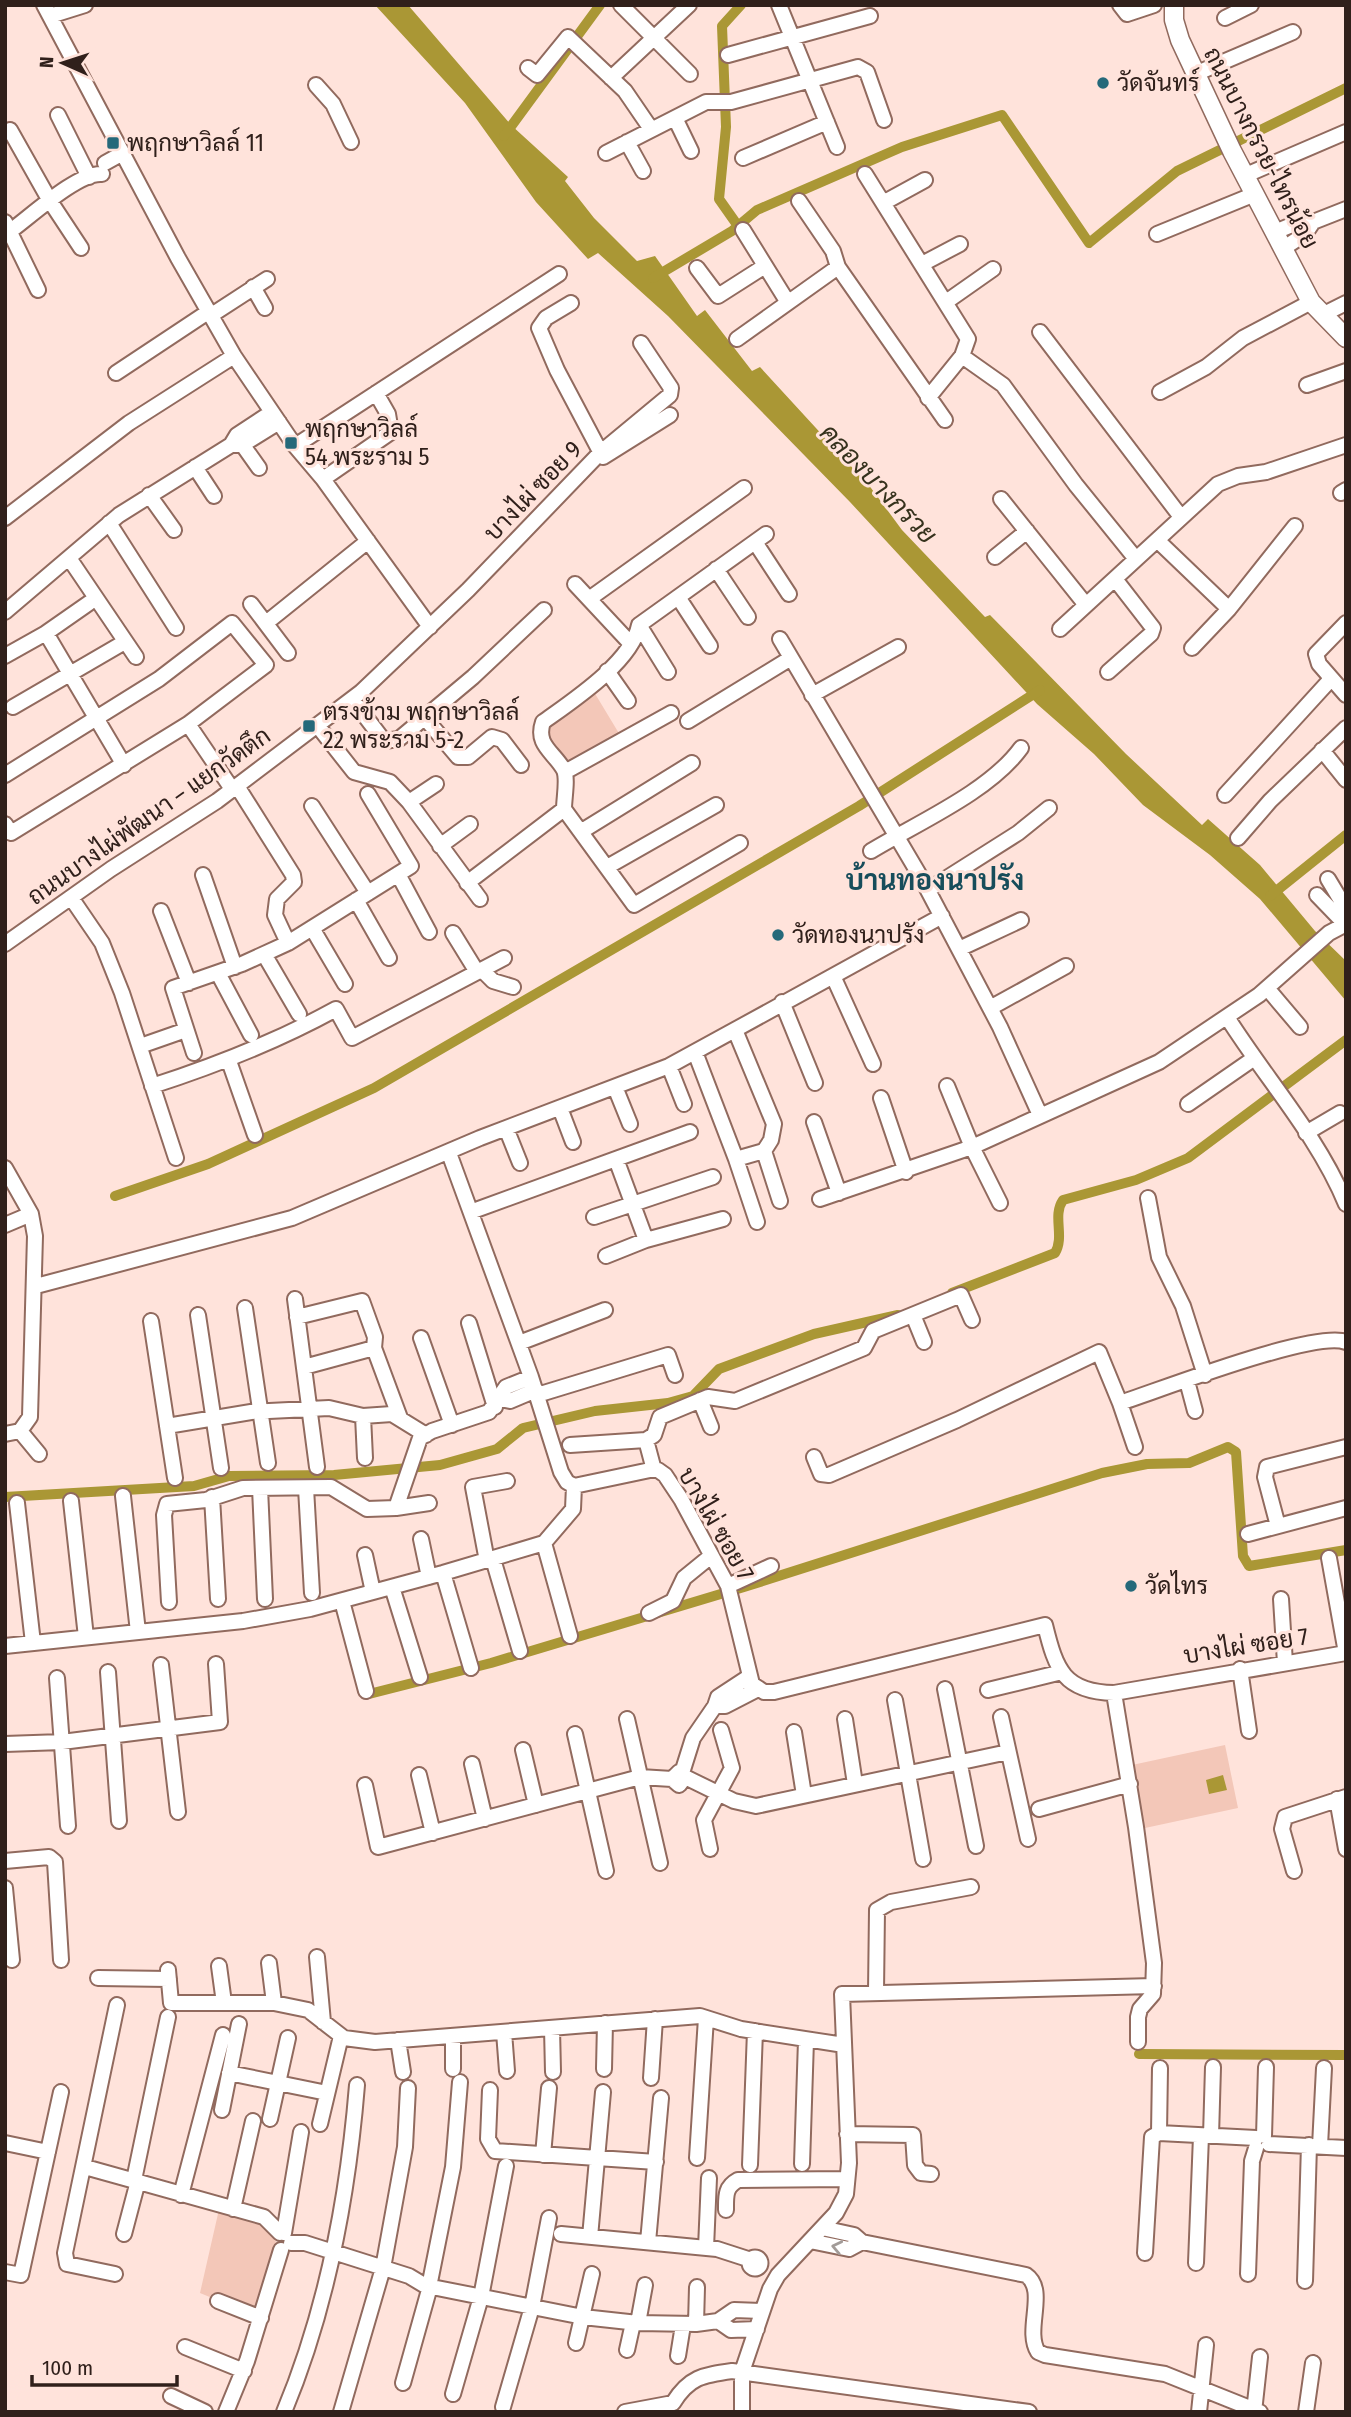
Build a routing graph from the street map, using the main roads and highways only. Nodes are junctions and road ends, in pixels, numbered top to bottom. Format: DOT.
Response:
graph roads {
  1 [pos="1174,5"];
  2 [pos="1346,338"];
  1 -- 2 [label="main road, ถนนบางกรวย-ไทรน้อย"];
}
